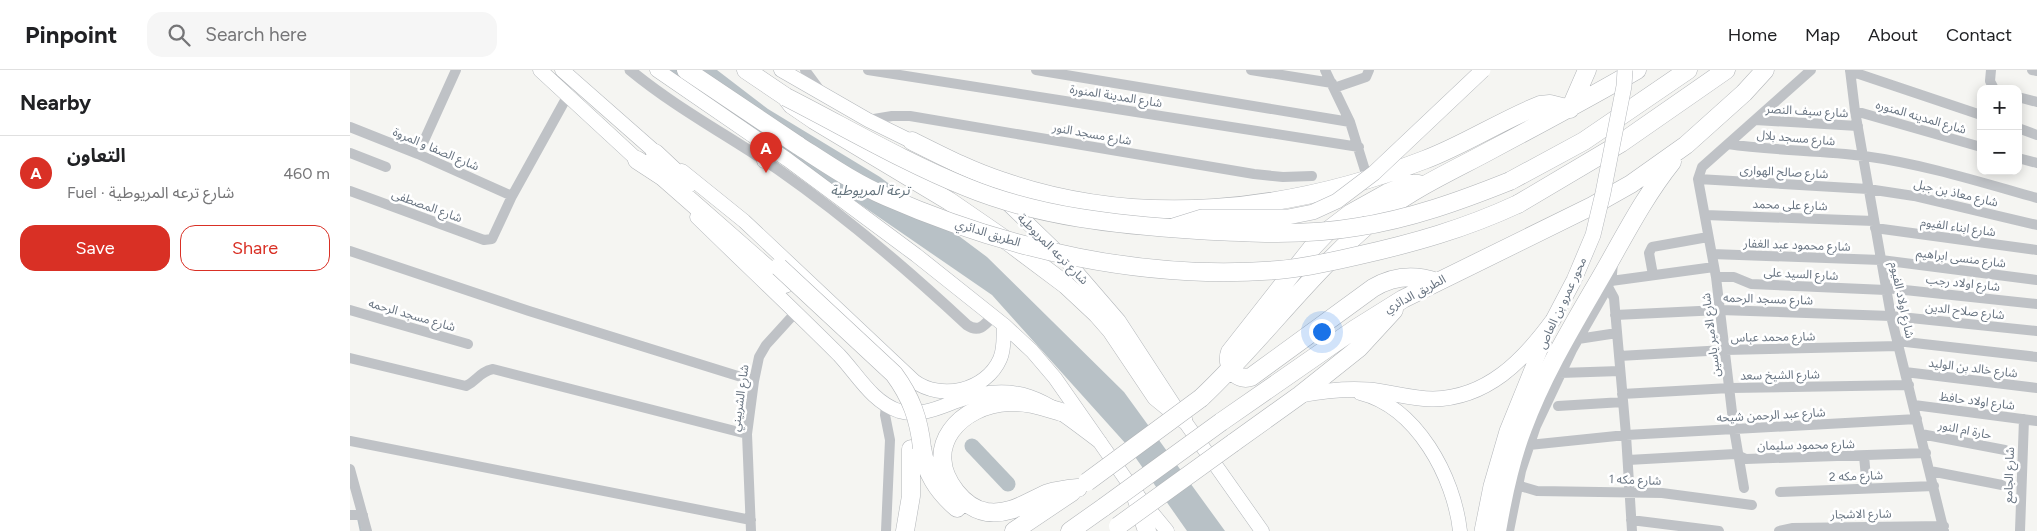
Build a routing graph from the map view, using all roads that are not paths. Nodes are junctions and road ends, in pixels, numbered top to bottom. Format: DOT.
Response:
graph roads {
  1 [pos="456,70"];
  2 [pos="540,70"];
  3 [pos="562,70"];
  4 [pos="630,70"];
  5 [pos="657,70"];
  6 [pos="686,70"];
  7 [pos="746,70"];
  8 [pos="781,70"];
  9 [pos="805,70"];
  10 [pos="868,70"];
  11 [pos="1036,70"];
  12 [pos="1251,70"];
  13 [pos="1325,70"];
  14 [pos="1370,70"];
  15 [pos="1483,70"];
  16 [pos="1587,70"];
  17 [pos="1625,70"];
  18 [pos="1637,70"];
  19 [pos="1688,70"];
  20 [pos="1726,70"];
  21 [pos="1765,70"];
  22 [pos="1812,70"];
  23 [pos="1850,70"];
  24 [pos="1992,70"];
  25 [pos="2032,70"];
  26 [pos="2037,71"];
  27 [pos="1085,75"];
  28 [pos="1992,85"];
  29 [pos="1333,86"];
  30 [pos="821,92"];
  31 [pos="568,95"];
  32 [pos="786,97"];
  33 [pos="2022,98"];
  34 [pos="2037,102"];
  35 [pos="1570,109"];
  36 [pos="1855,111"];
  37 [pos="1977,114"];
  38 [pos="868,120"];
  39 [pos="1755,120"];
  40 [pos="1350,122"];
  41 [pos="1858,126"];
  42 [pos="350,127"];
  43 [pos="2022,129"];
  44 [pos="2037,134"];
  45 [pos="912,141"];
  46 [pos="1728,144"];
  47 [pos="1686,145"];
  48 [pos="1977,146"];
  49 [pos="1359,147"];
  50 [pos="350,153"];
  51 [pos="655,153"];
  52 [pos="418,154"];
  53 [pos="768,155"];
  54 [pos="1863,156"];
  55 [pos="2022,159"];
  56 [pos="637,160"];
  57 [pos="788,160"];
  58 [pos="2037,163"];
  59 [pos="386,167"];
  60 [pos="779,171"];
  61 [pos="1312,176"];
  62 [pos="1368,180"];
  63 [pos="1698,180"];
  64 [pos="1868,189"];
  65 [pos="350,191"];
  66 [pos="512,196"];
  67 [pos="2037,198"];
  68 [pos="1705,215"];
  69 [pos="1874,225"];
  70 [pos="2037,225"];
  71 [pos="1169,228"];
  72 [pos="1708,237"];
  73 [pos="2037,250"];
  74 [pos="350,251"];
  75 [pos="1712,254"];
  76 [pos="1613,255"];
  77 [pos="1881,260"];
  78 [pos="1715,272"];
  79 [pos="1653,275"];
  80 [pos="2037,280"];
  81 [pos="1437,282"];
  82 [pos="1609,284"];
  83 [pos="1886,289"];
  84 [pos="1403,299"];
  85 [pos="2037,304"];
  86 [pos="350,310"];
  87 [pos="1720,310"];
  88 [pos="796,312"];
  89 [pos="1615,315"];
  90 [pos="1891,316"];
  91 [pos="998,320"];
  92 [pos="1553,320"];
  93 [pos="2037,331"];
  94 [pos="1617,333"];
  95 [pos="1578,339"];
  96 [pos="468,344"];
  97 [pos="1898,344"];
  98 [pos="1725,350"];
  99 [pos="1619,356"];
  100 [pos="2037,356"];
  101 [pos="350,358"];
  102 [pos="1231,370"];
  103 [pos="1620,371"];
  104 [pos="1905,372"];
  105 [pos="1560,373"];
  106 [pos="754,381"];
  107 [pos="914,381"];
  108 [pos="1909,385"];
  109 [pos="1730,388"];
  110 [pos="2037,388"];
  111 [pos="1342,390"];
  112 [pos="1300,395"];
  113 [pos="1623,398"];
  114 [pos="886,405"];
  115 [pos="1914,405"];
  116 [pos="1558,406"];
  117 [pos="1061,412"];
  118 [pos="1183,419"];
  119 [pos="1917,419"];
  120 [pos="2024,419"];
  121 [pos="2037,421"];
  122 [pos="1734,429"];
  123 [pos="747,434"];
  124 [pos="1921,434"];
  125 [pos="1626,435"];
  126 [pos="350,440"];
  127 [pos="1100,442"];
  128 [pos="1529,445"];
  129 [pos="916,449"];
  130 [pos="2005,450"];
  131 [pos="1926,453"];
  132 [pos="1738,456"];
  133 [pos="1864,456"];
  134 [pos="1628,460"];
  135 [pos="350,470"];
  136 [pos="1930,471"];
  137 [pos="1083,485"];
  138 [pos="1518,485"];
  139 [pos="1934,486"];
  140 [pos="2002,486"];
  141 [pos="1744,488"];
  142 [pos="1868,488"];
  143 [pos="1134,491"];
  144 [pos="1630,492"];
  145 [pos="1780,492"];
  146 [pos="1752,504"];
  147 [pos="1003,512"];
  148 [pos="356,515"];
  149 [pos="751,520"];
  150 [pos="1631,520"];
  151 [pos="1115,528"];
  152 [pos="1944,528"];
  153 [pos="367,531"];
  154 [pos="752,531"];
  155 [pos="886,531"];
  156 [pos="905,531"];
  157 [pos="1014,531"];
  158 [pos="1070,531"];
  159 [pos="1147,531"];
  160 [pos="1167,531"];
  161 [pos="1262,531"];
  162 [pos="1460,531"];
  163 [pos="1482,531"];
  164 [pos="1496,531"];
  165 [pos="1509,531"];
  166 [pos="1632,531"];
  167 [pos="1720,531"];
  168 [pos="1779,531"];
  169 [pos="2020,531"];
  1 -- 52 [label="street"];
  2 -- 31 [label="main road"];
  3 -- 51 [label="main road"];
  4 -- 53 [label="street"];
  5 -- 53 [label="main road"];
  6 -- 20 [label="highway, الطريق الدائري, bridge"];
  7 -- 32 [label="highway"];
  8 -- 30 [label="main road, شارع ترعه المريوطية"];
  9 -- 30 [label="street"];
  10 -- 49 [label="street, شارع المدينة المنورة"];
  11 -- 27 [label="street"];
  12 -- 29 [label="street"];
  13 -- 29 [label="street"];
  14 -- 29 [label="street"];
  15 -- 71 [label="main road, bridge"];
  16 -- 35 [label="highway"];
  17 -- 92 [label="main road, محور عمرو بن العاص, bridge"];
  18 -- 35 [label="highway"];
  19 -- 71 [label="highway, bridge"];
  21 -- 47 [label="highway, الطريق الدائري"];
  22 -- 39 [label="street"];
  23 -- 36 [label="street, شارع اولاد الفيوم"];
  23 -- 37 [label="street"];
  24 -- 28 [label="street"];
  25 -- 26 [label="street"];
  27 -- 40 [label="street"];
  29 -- 40 [label="street"];
  30 -- 38 [label="main road, شارع ترعه المريوطية"];
  31 -- 56 [label="main road"];
  31 -- 66 [label="street"];
  32 -- 71 [label="highway, bridge"];
  32 -- 118 [label="highway"];
  33 -- 34 [label="street"];
  35 -- 62 [label="highway"];
  35 -- 102 [label="highway"];
  36 -- 41 [label="street, شارع اولاد الفيوم"];
  36 -- 48 [label="street, شارع المدينه المنوره"];
  38 -- 45 [label="main road, شارع ترعه المريوطية"];
  38 -- 61 [label="street, شارع مسجد النور"];
  39 -- 41 [label="street, شارع سيف النصر"];
  39 -- 46 [label="street"];
  40 -- 49 [label="street"];
  41 -- 54 [label="street, شارع اولاد الفيوم"];
  42 -- 52 [label="street, شارع الصفا و المروة"];
  43 -- 44 [label="street"];
  45 -- 62 [label="highway"];
  45 -- 118 [label="main road, شارع ترعه المريوطية"];
  46 -- 54 [label="street, شارع مسجد بلال"];
  46 -- 63 [label="street"];
  47 -- 76 [label="highway"];
  47 -- 81 [label="highway, الطريق الدائري"];
  49 -- 62 [label="street"];
  50 -- 59 [label="street"];
  51 -- 107 [label="main road"];
  51 -- 129 [label="highway, bridge"];
  52 -- 66 [label="street, شارع الصفا و المروة"];
  53 -- 57 [label="main road"];
  53 -- 60 [label="street"];
  54 -- 64 [label="street, شارع اولاد الفيوم"];
  54 -- 67 [label="street, شارع مسجد بلال"];
  55 -- 58 [label="street"];
  56 -- 88 [label="main road"];
  56 -- 129 [label="highway"];
  57 -- 60 [label="main road"];
  57 -- 91 [label="main road"];
  60 -- 91 [label="street"];
  63 -- 64 [label="street, شارع صالح الهوارى"];
  63 -- 68 [label="street, شارع الامير ياسين"];
  64 -- 69 [label="street, شارع اولاد الفيوم"];
  64 -- 70 [label="street, شارع معاذ بن جبل"];
  65 -- 66 [label="street, شارع المصطفى"];
  68 -- 69 [label="street, شارع على محمد"];
  68 -- 72 [label="street, شارع الامير ياسين"];
  69 -- 73 [label="street, شارع ابناء الفيوم"];
  69 -- 77 [label="street, شارع اولاد الفيوم"];
  72 -- 75 [label="street, شارع الامير ياسين"];
  72 -- 79 [label="street"];
  74 -- 106 [label="street"];
  75 -- 77 [label="street, شارع محمود عبد الغفار"];
  75 -- 78 [label="street, شارع الامير ياسين"];
  76 -- 82 [label="street"];
  76 -- 164 [label="highway"];
  77 -- 80 [label="street, شارع منسى ابراهيم"];
  77 -- 83 [label="street, شارع اولاد الفيوم"];
  78 -- 79 [label="street, شارع السيد على"];
  78 -- 83 [label="street, شارع السيد على"];
  78 -- 87 [label="street, شارع الامير ياسين"];
  79 -- 82 [label="street, شارع السيد على"];
  81 -- 84 [label="highway, الطريق الدائري"];
  81 -- 102 [label="highway"];
  82 -- 89 [label="street"];
  82 -- 95 [label="street"];
  83 -- 85 [label="street, شارع اولاد رجب"];
  83 -- 90 [label="street, شارع اولاد الفيوم"];
  84 -- 112 [label="highway"];
  84 -- 158 [label="highway, الطريق الدائري, bridge"];
  86 -- 96 [label="street, شارع مسجد الرحمه"];
  87 -- 89 [label="street, شارع مسجد الرحمه"];
  87 -- 90 [label="street, شارع مسجد الرحمه"];
  87 -- 98 [label="street, شارع الامير ياسين"];
  88 -- 106 [label="street, شارع الشربيني"];
  88 -- 114 [label="main road"];
  89 -- 94 [label="street"];
  90 -- 93 [label="street, شارع صلاح الدين"];
  90 -- 97 [label="street, شارع اولاد الفيوم"];
  91 -- 107 [label="main road"];
  91 -- 127 [label="main road"];
  92 -- 111 [label="main road"];
  92 -- 163 [label="main road, محور عمرو بن العاص"];
  94 -- 95 [label="street"];
  94 -- 99 [label="street"];
  95 -- 105 [label="street"];
  97 -- 98 [label="street, شارع محمد عباس"];
  97 -- 100 [label="street, شارع محمد عباس"];
  97 -- 104 [label="street, شارع اولاد الفيوم"];
  98 -- 99 [label="street, شارع محمد عباس"];
  98 -- 109 [label="street, شارع الامير ياسين"];
  99 -- 103 [label="street"];
  101 -- 123 [label="street"];
  102 -- 137 [label="highway, bridge"];
  103 -- 105 [label="street"];
  103 -- 113 [label="street"];
  104 -- 108 [label="street, شارع اولاد الفيوم"];
  104 -- 110 [label="street, شارع خالد بن الوليد"];
  105 -- 128 [label="street"];
  106 -- 123 [label="street, شارع الشربيني"];
  107 -- 114 [label="main road"];
  108 -- 109 [label="street, شارع الشيخ سعد"];
  108 -- 115 [label="street, شارع اولاد الفيوم"];
  109 -- 113 [label="street, شارع الشيخ سعد"];
  109 -- 122 [label="street, شارع الامير ياسين"];
  111 -- 112 [label="main road"];
  111 -- 162 [label="main road"];
  112 -- 151 [label="highway, bridge"];
  113 -- 116 [label="street"];
  113 -- 125 [label="street"];
  114 -- 117 [label="main road"];
  114 -- 155 [label="street"];
  115 -- 119 [label="street, شارع اولاد الفيوم"];
  115 -- 120 [label="street, شارع اولاد حافظ"];
  117 -- 127 [label="main road"];
  117 -- 147 [label="highway"];
  118 -- 161 [label="main road, شارع ترعه المريوطية"];
  119 -- 122 [label="street, شارع عبد الرحمن شيحه"];
  119 -- 124 [label="street, شارع اولاد الفيوم"];
  120 -- 121 [label="street, شارع اولاد حافظ"];
  120 -- 169 [label="street, شارع الجامع"];
  122 -- 125 [label="street, شارع عبد الرحمن شيحه"];
  122 -- 132 [label="street, شارع الامير ياسين"];
  123 -- 149 [label="street, شارع الشربيني"];
  124 -- 130 [label="street, حارة ام النور"];
  124 -- 131 [label="street, شارع اولاد الفيوم"];
  125 -- 128 [label="street"];
  125 -- 134 [label="street"];
  126 -- 149 [label="street"];
  127 -- 143 [label="main road"];
  128 -- 138 [label="street"];
  129 -- 147 [label="highway"];
  129 -- 156 [label="highway"];
  131 -- 133 [label="street, شارع محمود سليمان"];
  131 -- 136 [label="street, شارع اولاد الفيوم"];
  132 -- 133 [label="street, شارع محمود سليمان"];
  132 -- 134 [label="street, شارع محمود سليمان"];
  132 -- 141 [label="street, شارع الامير ياسين"];
  133 -- 142 [label="street"];
  134 -- 144 [label="street"];
  135 -- 148 [label="street"];
  136 -- 139 [label="street, شارع اولاد الفيوم"];
  136 -- 140 [label="street"];
  137 -- 147 [label="highway"];
  137 -- 157 [label="highway"];
  138 -- 144 [label="street, شارع مكه 1"];
  138 -- 165 [label="street"];
  139 -- 142 [label="street, شارع مكه 2"];
  139 -- 152 [label="street, شارع اولاد الفيوم"];
  142 -- 145 [label="street, شارع مكه 2"];
  143 -- 159 [label="highway"];
  143 -- 160 [label="main road"];
  144 -- 146 [label="street, شارع مكه 1"];
  144 -- 150 [label="street"];
  148 -- 153 [label="street"];
  149 -- 154 [label="street, شارع الشربيني"];
  150 -- 166 [label="street"];
  150 -- 167 [label="street"];
  152 -- 168 [label="street, شارع الاشجار"];
}
